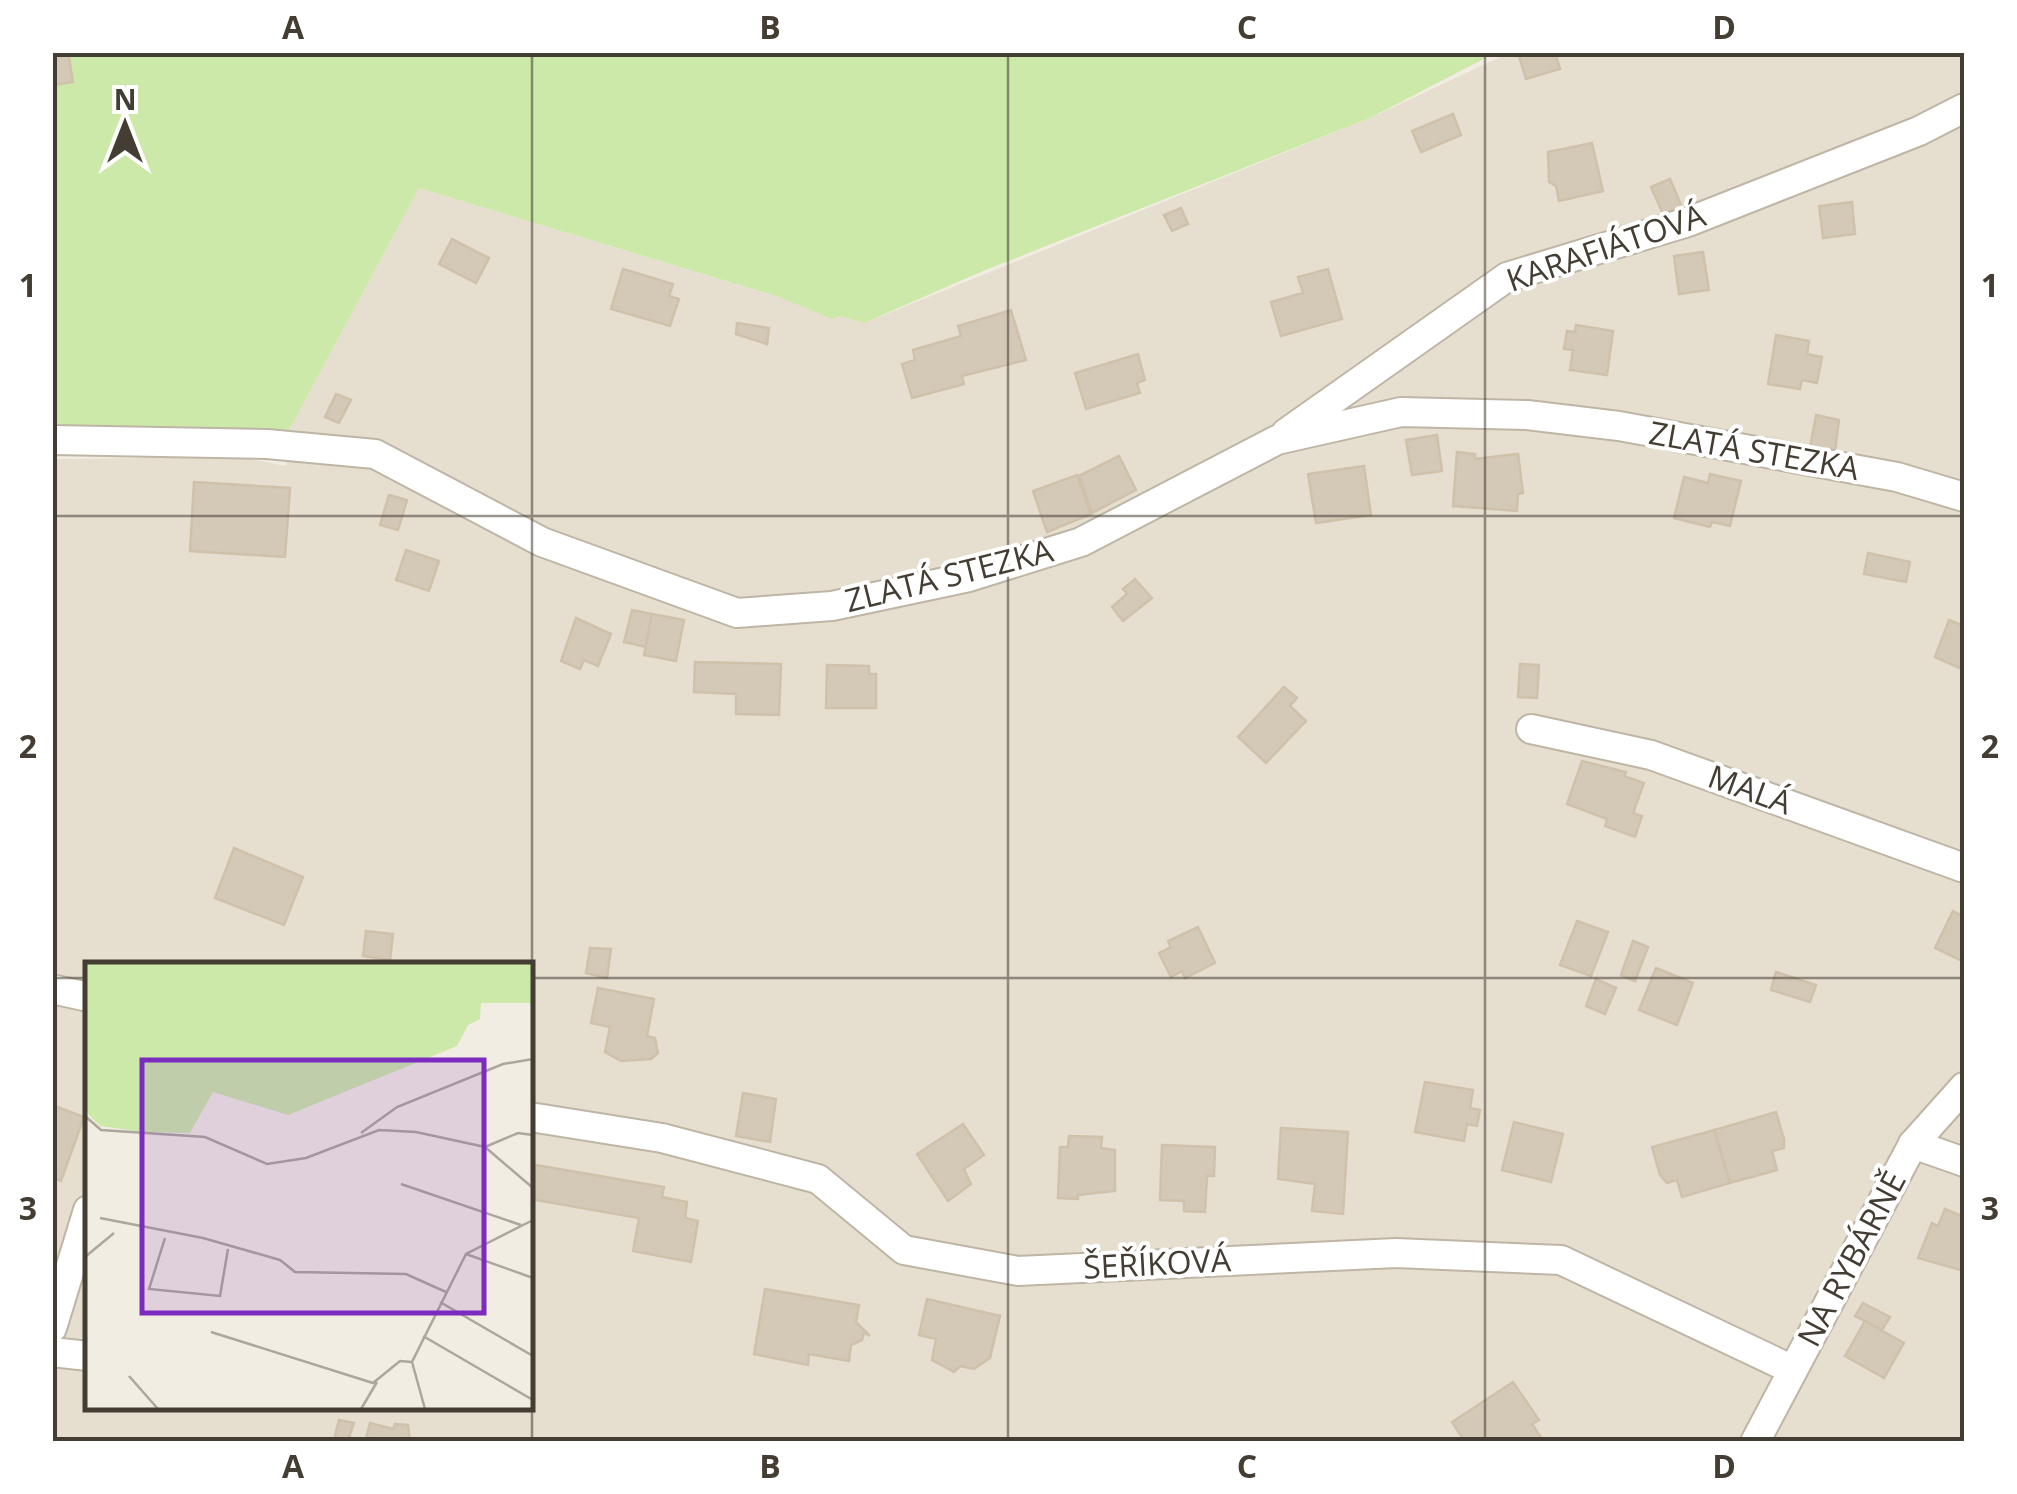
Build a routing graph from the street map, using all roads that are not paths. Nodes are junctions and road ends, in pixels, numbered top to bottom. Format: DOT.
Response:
graph roads {
  1 [pos="1964,108"];
  2 [pos="52,440"];
  3 [pos="1276,440"];
  4 [pos="1964,497"];
  5 [pos="1531,729"];
  6 [pos="1964,868"];
  7 [pos="52,989"];
  8 [pos="85,995"];
  9 [pos="1964,1088"];
  10 [pos="532,1117"];
  11 [pos="1913,1144"];
  12 [pos="1964,1162"];
  13 [pos="85,1220"];
  14 [pos="52,1328"];
  15 [pos="52,1352"];
  16 [pos="85,1356"];
  17 [pos="1793,1370"];
  18 [pos="1765,1438"];
  1 -- 3 [label="street, KARAFIÁTOVÁ"];
  2 -- 3 [label="street, ZLATÁ STEZKA"];
  3 -- 4 [label="street, ZLATÁ STEZKA"];
  5 -- 6 [label="street, MALÁ"];
  7 -- 8 [label="street"];
  9 -- 11 [label="street, NA RYBÁRNĚ"];
  10 -- 17 [label="street, ŠEŘÍKOVÁ"];
  11 -- 12 [label="street"];
  11 -- 17 [label="street, NA RYBÁRNĚ"];
  13 -- 14 [label="street"];
  15 -- 16 [label="street"];
  17 -- 18 [label="street, NA RYBÁRNĚ"];
}
